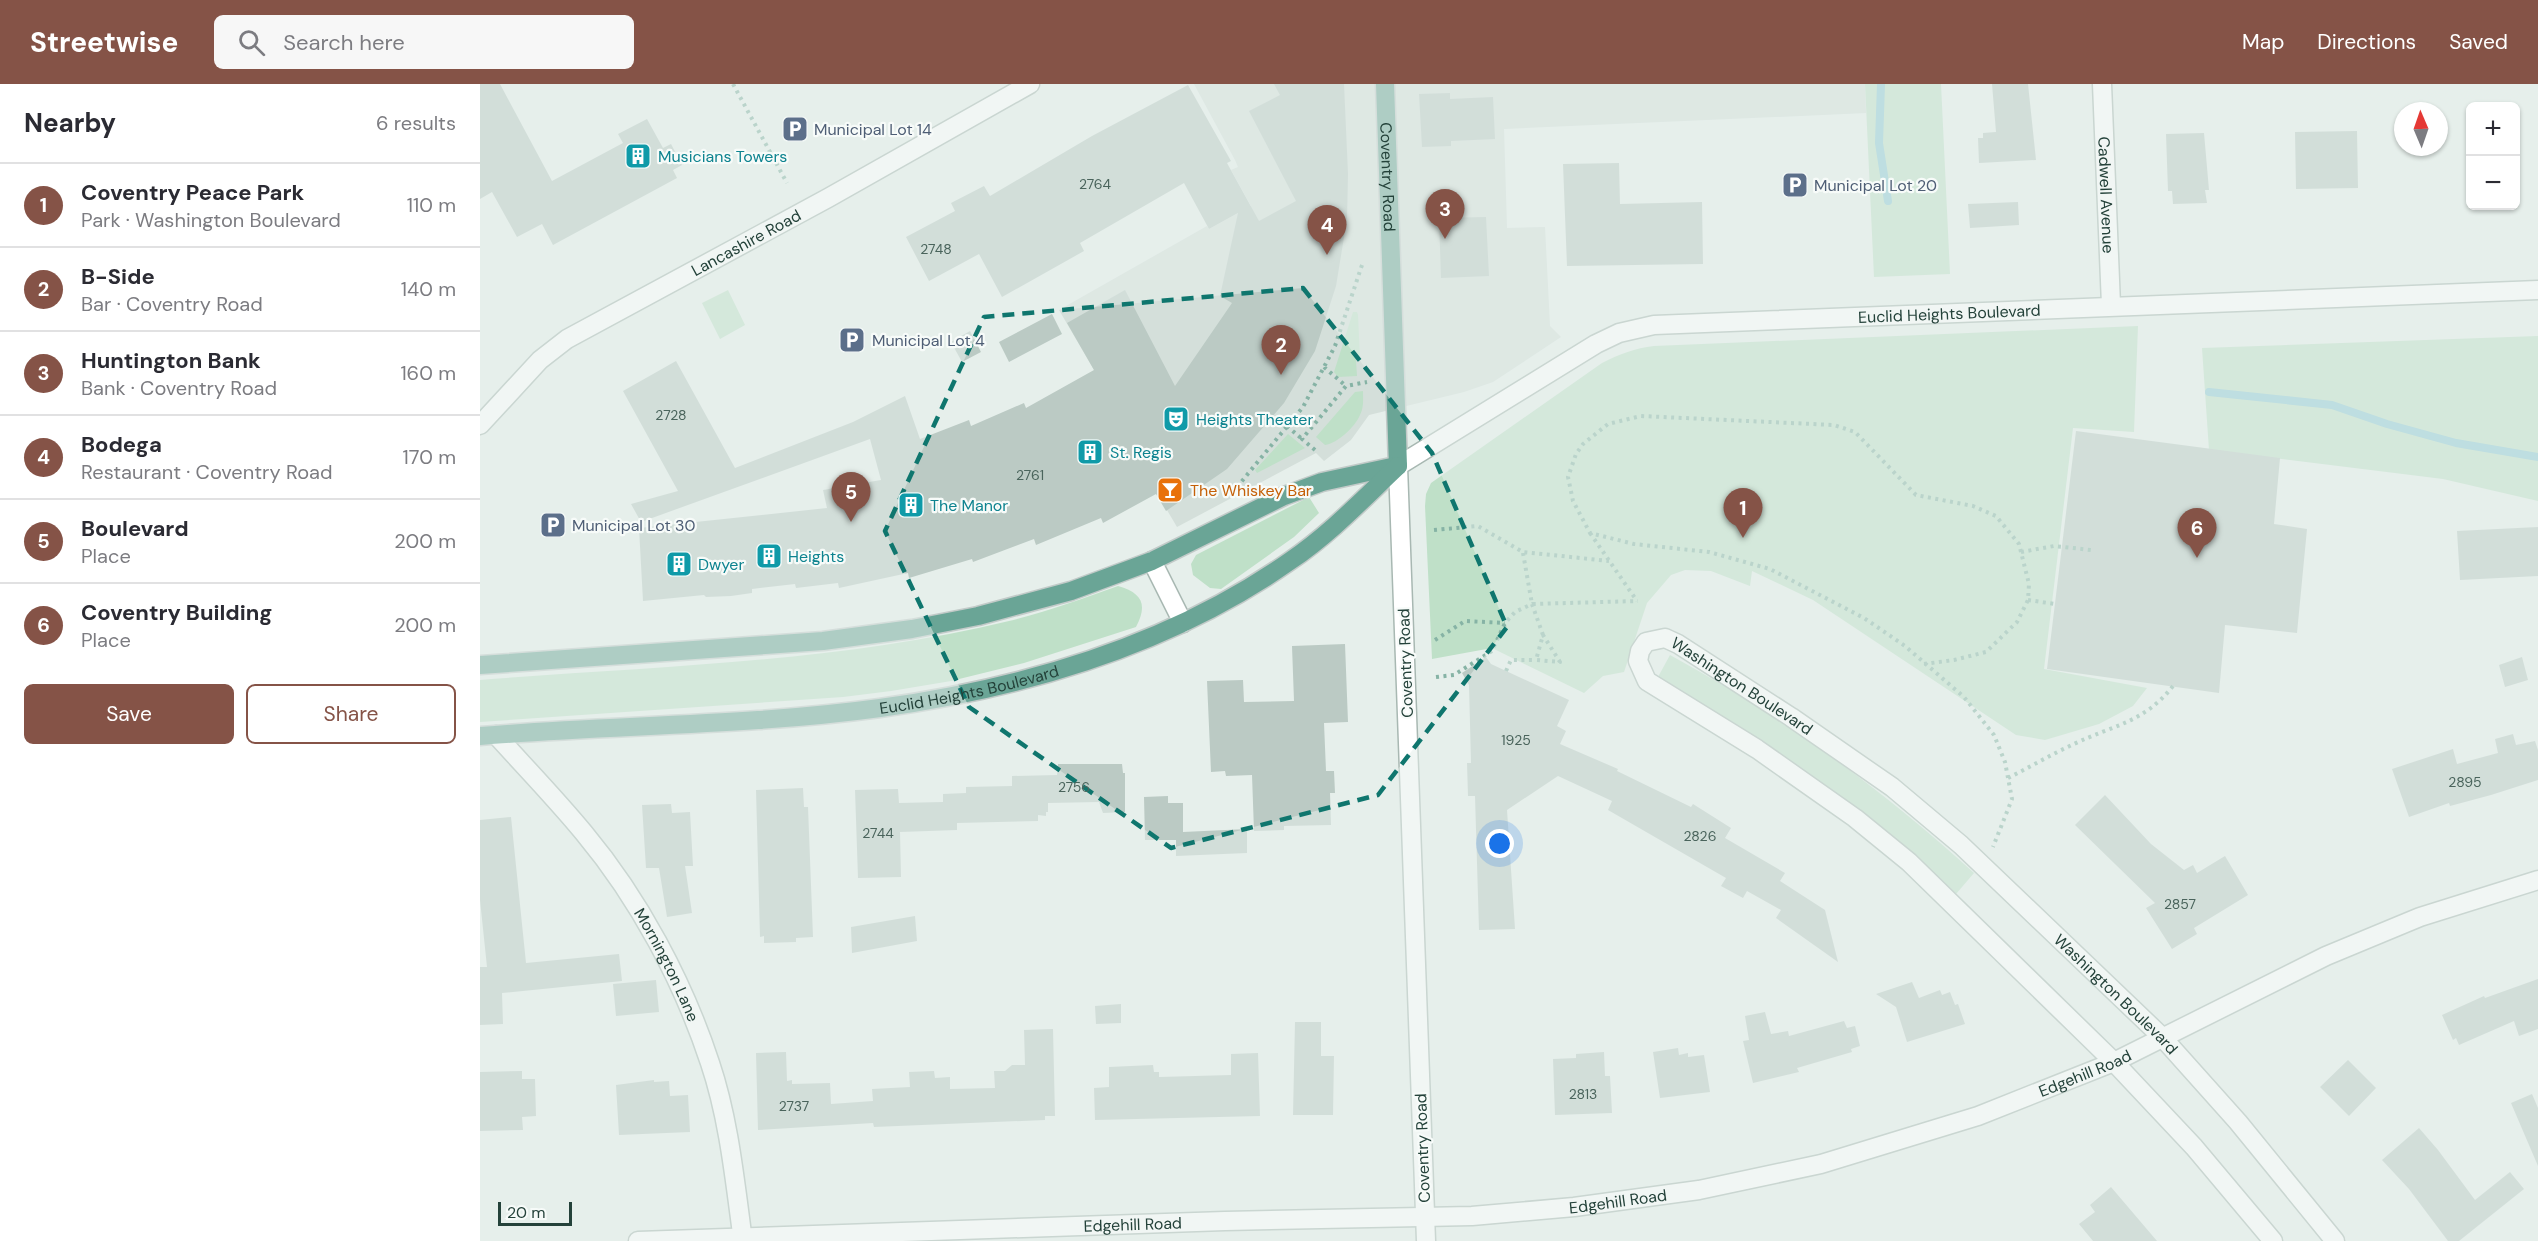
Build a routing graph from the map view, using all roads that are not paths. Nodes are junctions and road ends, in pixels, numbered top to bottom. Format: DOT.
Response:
graph roads {
  1 [pos="1030,84"];
  2 [pos="1385,84"];
  3 [pos="2102,84"];
  4 [pos="2538,290"];
  5 [pos="2111,305"];
  6 [pos="482,416"];
  7 [pos="1398,466"];
  8 [pos="1152,561"];
  9 [pos="1183,623"];
  10 [pos="480,665"];
  11 [pos="488,735"];
  12 [pos="2538,880"];
  13 [pos="2162,1037"];
  14 [pos="2114,1062"];
  15 [pos="1425,1217"];
  16 [pos="743,1239"];
  17 [pos="638,1241"];
  18 [pos="1426,1241"];
  19 [pos="2273,1241"];
  20 [pos="2336,1241"];
  1 -- 6 [label="street, Lancashire Road"];
  2 -- 7 [label="main road, Coventry Road"];
  3 -- 5 [label="street, Cadwell Avenue"];
  4 -- 5 [label="street, Euclid Heights Boulevard"];
  5 -- 7 [label="street, Euclid Heights Boulevard"];
  7 -- 8 [label="main road, Euclid Heights Boulevard"];
  7 -- 9 [label="main road, Euclid Heights Boulevard"];
  7 -- 15 [label="street, Coventry Road"];
  8 -- 9 [label="street"];
  8 -- 10 [label="main road, Euclid Heights Boulevard"];
  9 -- 11 [label="main road, Euclid Heights Boulevard"];
  11 -- 16 [label="street, Mornington Lane"];
  12 -- 13 [label="street, Edgehill Road"];
  13 -- 14 [label="street, Edgehill Road"];
  13 -- 14 [label="street, Washington Boulevard"];
  13 -- 20 [label="street, Washington Boulevard"];
  14 -- 15 [label="street, Edgehill Road"];
  14 -- 19 [label="street, Washington Boulevard"];
  15 -- 16 [label="street, Edgehill Road"];
  15 -- 18 [label="street, Coventry Road"];
  16 -- 17 [label="street, Edgehill Road"];
}
